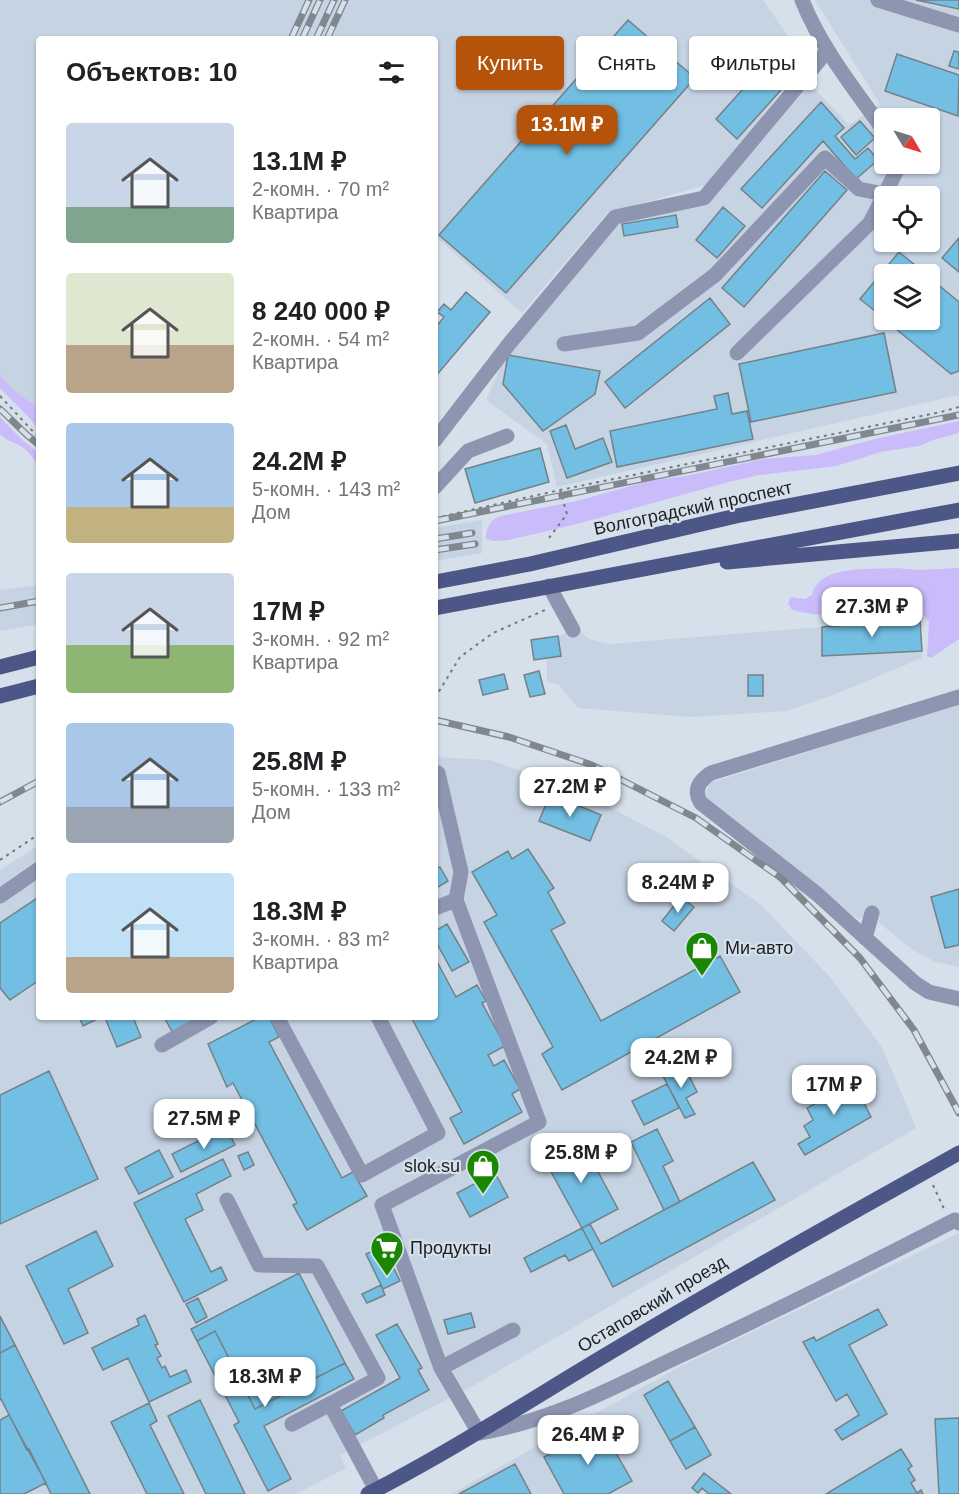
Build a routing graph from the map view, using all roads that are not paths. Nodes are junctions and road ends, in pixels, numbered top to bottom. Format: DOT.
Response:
graph roads {
  1 [pos="802,0"];
  2 [pos="878,0"];
  3 [pos="959,25"];
  4 [pos="827,51"];
  5 [pos="874,117"];
  6 [pos="874,192"];
  7 [pos="874,215"];
  8 [pos="564,344"];
  9 [pos="737,353"];
  10 [pos="438,436"];
  11 [pos="507,436"];
  12 [pos="959,473"];
  13 [pos="438,484"];
  14 [pos="959,510"];
  15 [pos="959,541"];
  16 [pos="635,570"];
  17 [pos="438,581"];
  18 [pos="549,586"];
  19 [pos="438,607"];
  20 [pos="573,630"];
  21 [pos="36,658"];
  22 [pos="0,667"];
  23 [pos="36,687"];
  24 [pos="0,696"];
  25 [pos="959,697"];
  26 [pos="438,773"];
  27 [pos="36,871"];
  28 [pos="0,896"];
  29 [pos="456,900"];
  30 [pos="438,907"];
  31 [pos="872,913"];
  32 [pos="865,938"];
  33 [pos="959,999"];
  34 [pos="206,1020"];
  35 [pos="279,1020"];
  36 [pos="380,1020"];
  37 [pos="162,1045"];
  38 [pos="959,1153"];
  39 [pos="226,1200"];
  40 [pos="959,1223"];
  41 [pos="513,1330"];
  42 [pos="441,1368"];
  43 [pos="533,1399"];
  44 [pos="330,1404"];
  45 [pos="559,1413"];
  46 [pos="292,1424"];
  47 [pos="479,1433"];
  48 [pos="372,1492"];
  1 -- 4 [label="lane"];
  2 -- 3 [label="lane"];
  4 -- 5 [label="lane"];
  4 -- 10 [label="lane"];
  6 -- 8 [label="lane"];
  7 -- 9 [label="lane"];
  11 -- 13 [label="lane"];
  12 -- 17 [label="main road, Волгоградский проспект"];
  14 -- 16 [label="main road"];
  15 -- 16 [label="main road"];
  16 -- 18 [label="main road"];
  18 -- 19 [label="main road"];
  18 -- 20 [label="lane"];
  21 -- 22 [label="main road"];
  23 -- 24 [label="main road"];
  25 -- 32 [label="lane"];
  26 -- 29 [label="lane"];
  27 -- 28 [label="lane"];
  29 -- 30 [label="lane"];
  29 -- 42 [label="lane"];
  31 -- 32 [label="lane"];
  32 -- 33 [label="lane"];
  34 -- 37 [label="lane"];
  35 -- 36 [label="lane"];
  38 -- 43 [label="main road, Остаповский проезд"];
  39 -- 44 [label="lane"];
  40 -- 45 [label="lane"];
  41 -- 42 [label="lane"];
  42 -- 47 [label="lane"];
  43 -- 45 [label="lane"];
  43 -- 47 [label="main road, Остаповский проезд"];
  44 -- 46 [label="lane"];
  44 -- 48 [label="lane"];
  45 -- 47 [label="lane"];
  47 -- 48 [label="main road, Остаповский проезд"];
}
